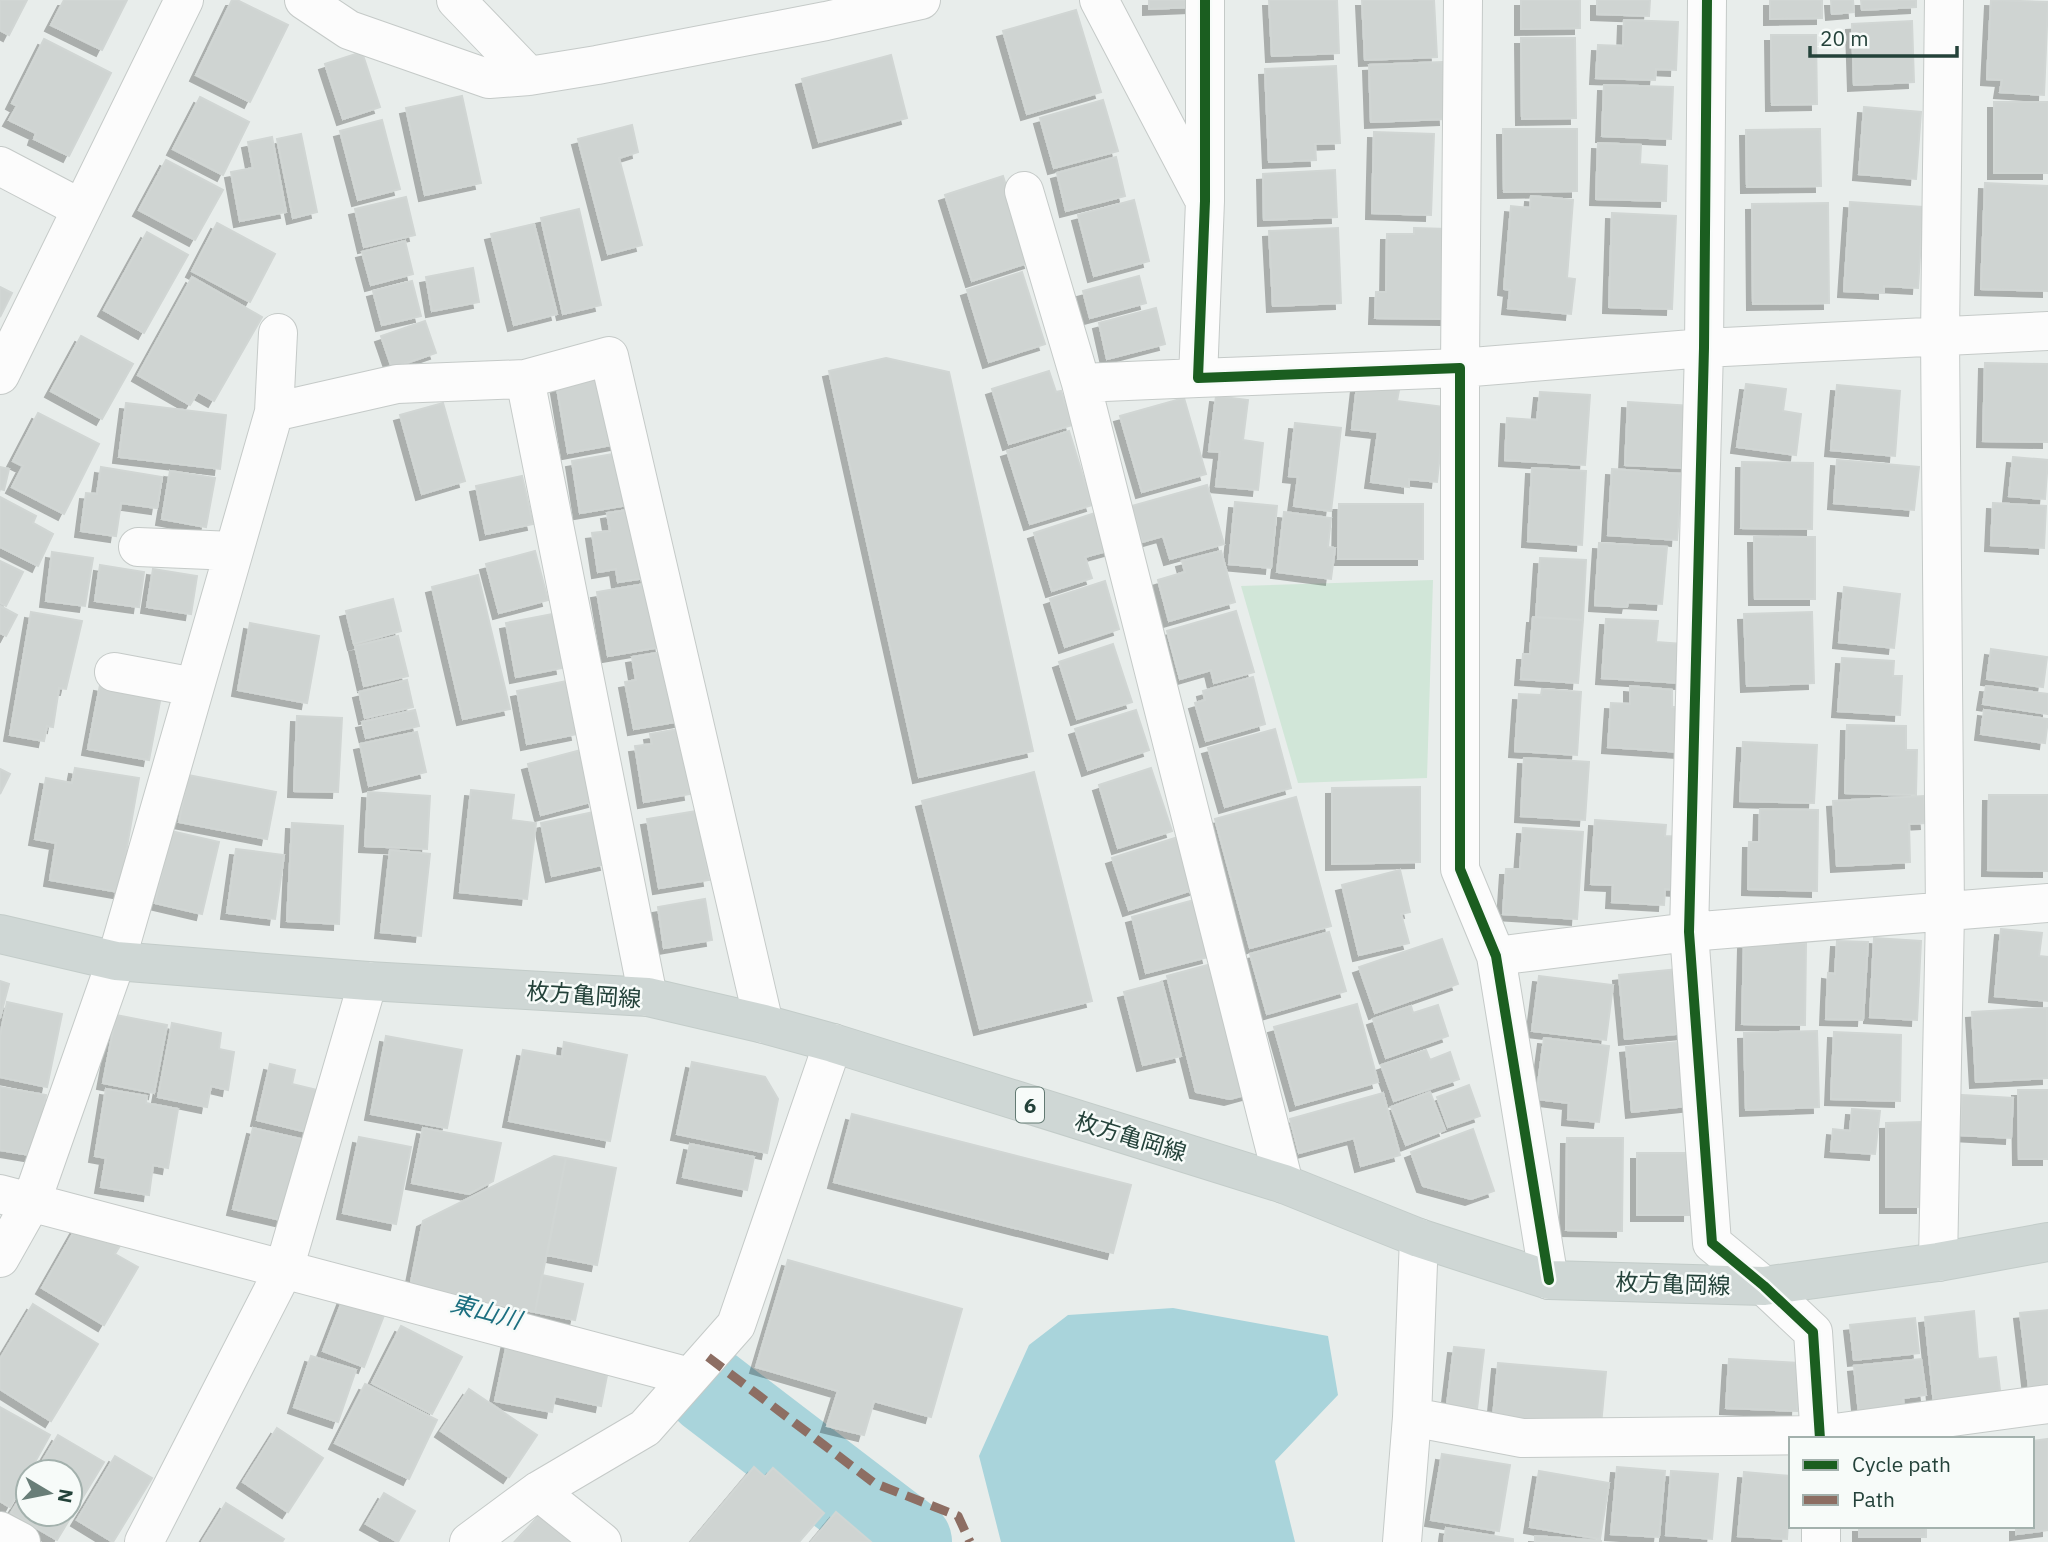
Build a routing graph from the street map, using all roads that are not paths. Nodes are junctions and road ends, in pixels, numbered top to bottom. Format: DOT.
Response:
graph roads {
  1 [pos="184,0"];
  2 [pos="304,0"];
  3 [pos="456,0"];
  4 [pos="1099,0"];
  5 [pos="1205,0"];
  6 [pos="1462,0"];
  7 [pos="1707,0"];
  8 [pos="1944,0"];
  9 [pos="901,2"];
  10 [pos="529,76"];
  11 [pos="0,166"];
  12 [pos="1024,191"];
  13 [pos="1205,201"];
  14 [pos="80,208"];
  15 [pos="2048,331"];
  16 [pos="278,332"];
  17 [pos="1940,337"];
  18 [pos="1704,348"];
  19 [pos="1460,368"];
  20 [pos="0,375"];
  21 [pos="1198,378"];
  22 [pos="525,380"];
  23 [pos="1081,383"];
  24 [pos="274,412"];
  25 [pos="138,547"];
  26 [pos="233,551"];
  27 [pos="114,672"];
  28 [pos="194,687"];
  29 [pos="2048,902"];
  30 [pos="1945,912"];
  31 [pos="1689,932"];
  32 [pos="0,934"];
  33 [pos="1496,956"];
  34 [pos="116,961"];
  35 [pos="368,981"];
  36 [pos="648,997"];
  37 [pos="764,1024"];
  38 [pos="833,1044"];
  39 [pos="1284,1184"];
  40 [pos="15,1199"];
  41 [pos="1419,1238"];
  42 [pos="2048,1242"];
  43 [pos="0,1258"];
  44 [pos="1938,1262"];
  45 [pos="284,1269"];
  46 [pos="1549,1280"];
  47 [pos="1764,1286"];
  48 [pos="690,1377"];
  49 [pos="2048,1404"];
  50 [pos="1412,1417"];
  51 [pos="1789,1437"];
  52 [pos="1820,1437"];
  53 [pos="538,1491"];
  54 [pos="0,1531"];
  55 [pos="20,1542"];
  56 [pos="144,1542"];
  57 [pos="469,1542"];
  58 [pos="602,1542"];
  59 [pos="1402,1542"];
  1 -- 14 [label="street"];
  2 -- 10 [label="street"];
  3 -- 10 [label="street"];
  4 -- 13 [label="street"];
  5 -- 13 [label="street"];
  6 -- 19 [label="street"];
  7 -- 18 [label="street"];
  8 -- 17 [label="street"];
  9 -- 10 [label="street"];
  11 -- 14 [label="street"];
  12 -- 23 [label="street"];
  13 -- 21 [label="street"];
  14 -- 20 [label="street"];
  15 -- 17 [label="street"];
  16 -- 24 [label="street"];
  17 -- 18 [label="street"];
  17 -- 30 [label="street"];
  18 -- 19 [label="street"];
  18 -- 31 [label="street"];
  19 -- 21 [label="street"];
  19 -- 33 [label="street"];
  21 -- 23 [label="street"];
  22 -- 24 [label="street"];
  22 -- 36 [label="street"];
  22 -- 37 [label="street"];
  23 -- 39 [label="street"];
  24 -- 26 [label="street"];
  25 -- 26 [label="street"];
  26 -- 28 [label="street"];
  27 -- 28 [label="street"];
  28 -- 34 [label="street"];
  29 -- 30 [label="street"];
  30 -- 31 [label="street"];
  30 -- 44 [label="street"];
  31 -- 33 [label="street"];
  31 -- 47 [label="street"];
  32 -- 34 [label="main road, 枚方亀岡線 / 6"];
  33 -- 46 [label="street"];
  34 -- 35 [label="main road, 枚方亀岡線 / 6"];
  34 -- 40 [label="street"];
  35 -- 36 [label="main road, 枚方亀岡線 / 6"];
  35 -- 45 [label="street"];
  36 -- 37 [label="main road, 枚方亀岡線 / 6"];
  37 -- 38 [label="main road, 枚方亀岡線 / 6"];
  38 -- 39 [label="main road, 枚方亀岡線 / 6"];
  38 -- 48 [label="street"];
  39 -- 41 [label="main road, 枚方亀岡線 / 6"];
  40 -- 43 [label="street"];
  40 -- 45 [label="street"];
  41 -- 46 [label="main road, 枚方亀岡線 / 6"];
  41 -- 50 [label="street"];
  42 -- 44 [label="main road, 枚方亀岡線 / 6"];
  44 -- 47 [label="main road, 枚方亀岡線 / 6"];
  45 -- 48 [label="street"];
  45 -- 56 [label="street"];
  46 -- 47 [label="main road, 枚方亀岡線 / 6"];
  47 -- 52 [label="street"];
  48 -- 53 [label="street"];
  49 -- 52 [label="street"];
  50 -- 51 [label="street"];
  50 -- 59 [label="street"];
  53 -- 57 [label="street"];
  53 -- 58 [label="street"];
  54 -- 55 [label="street"];
}
